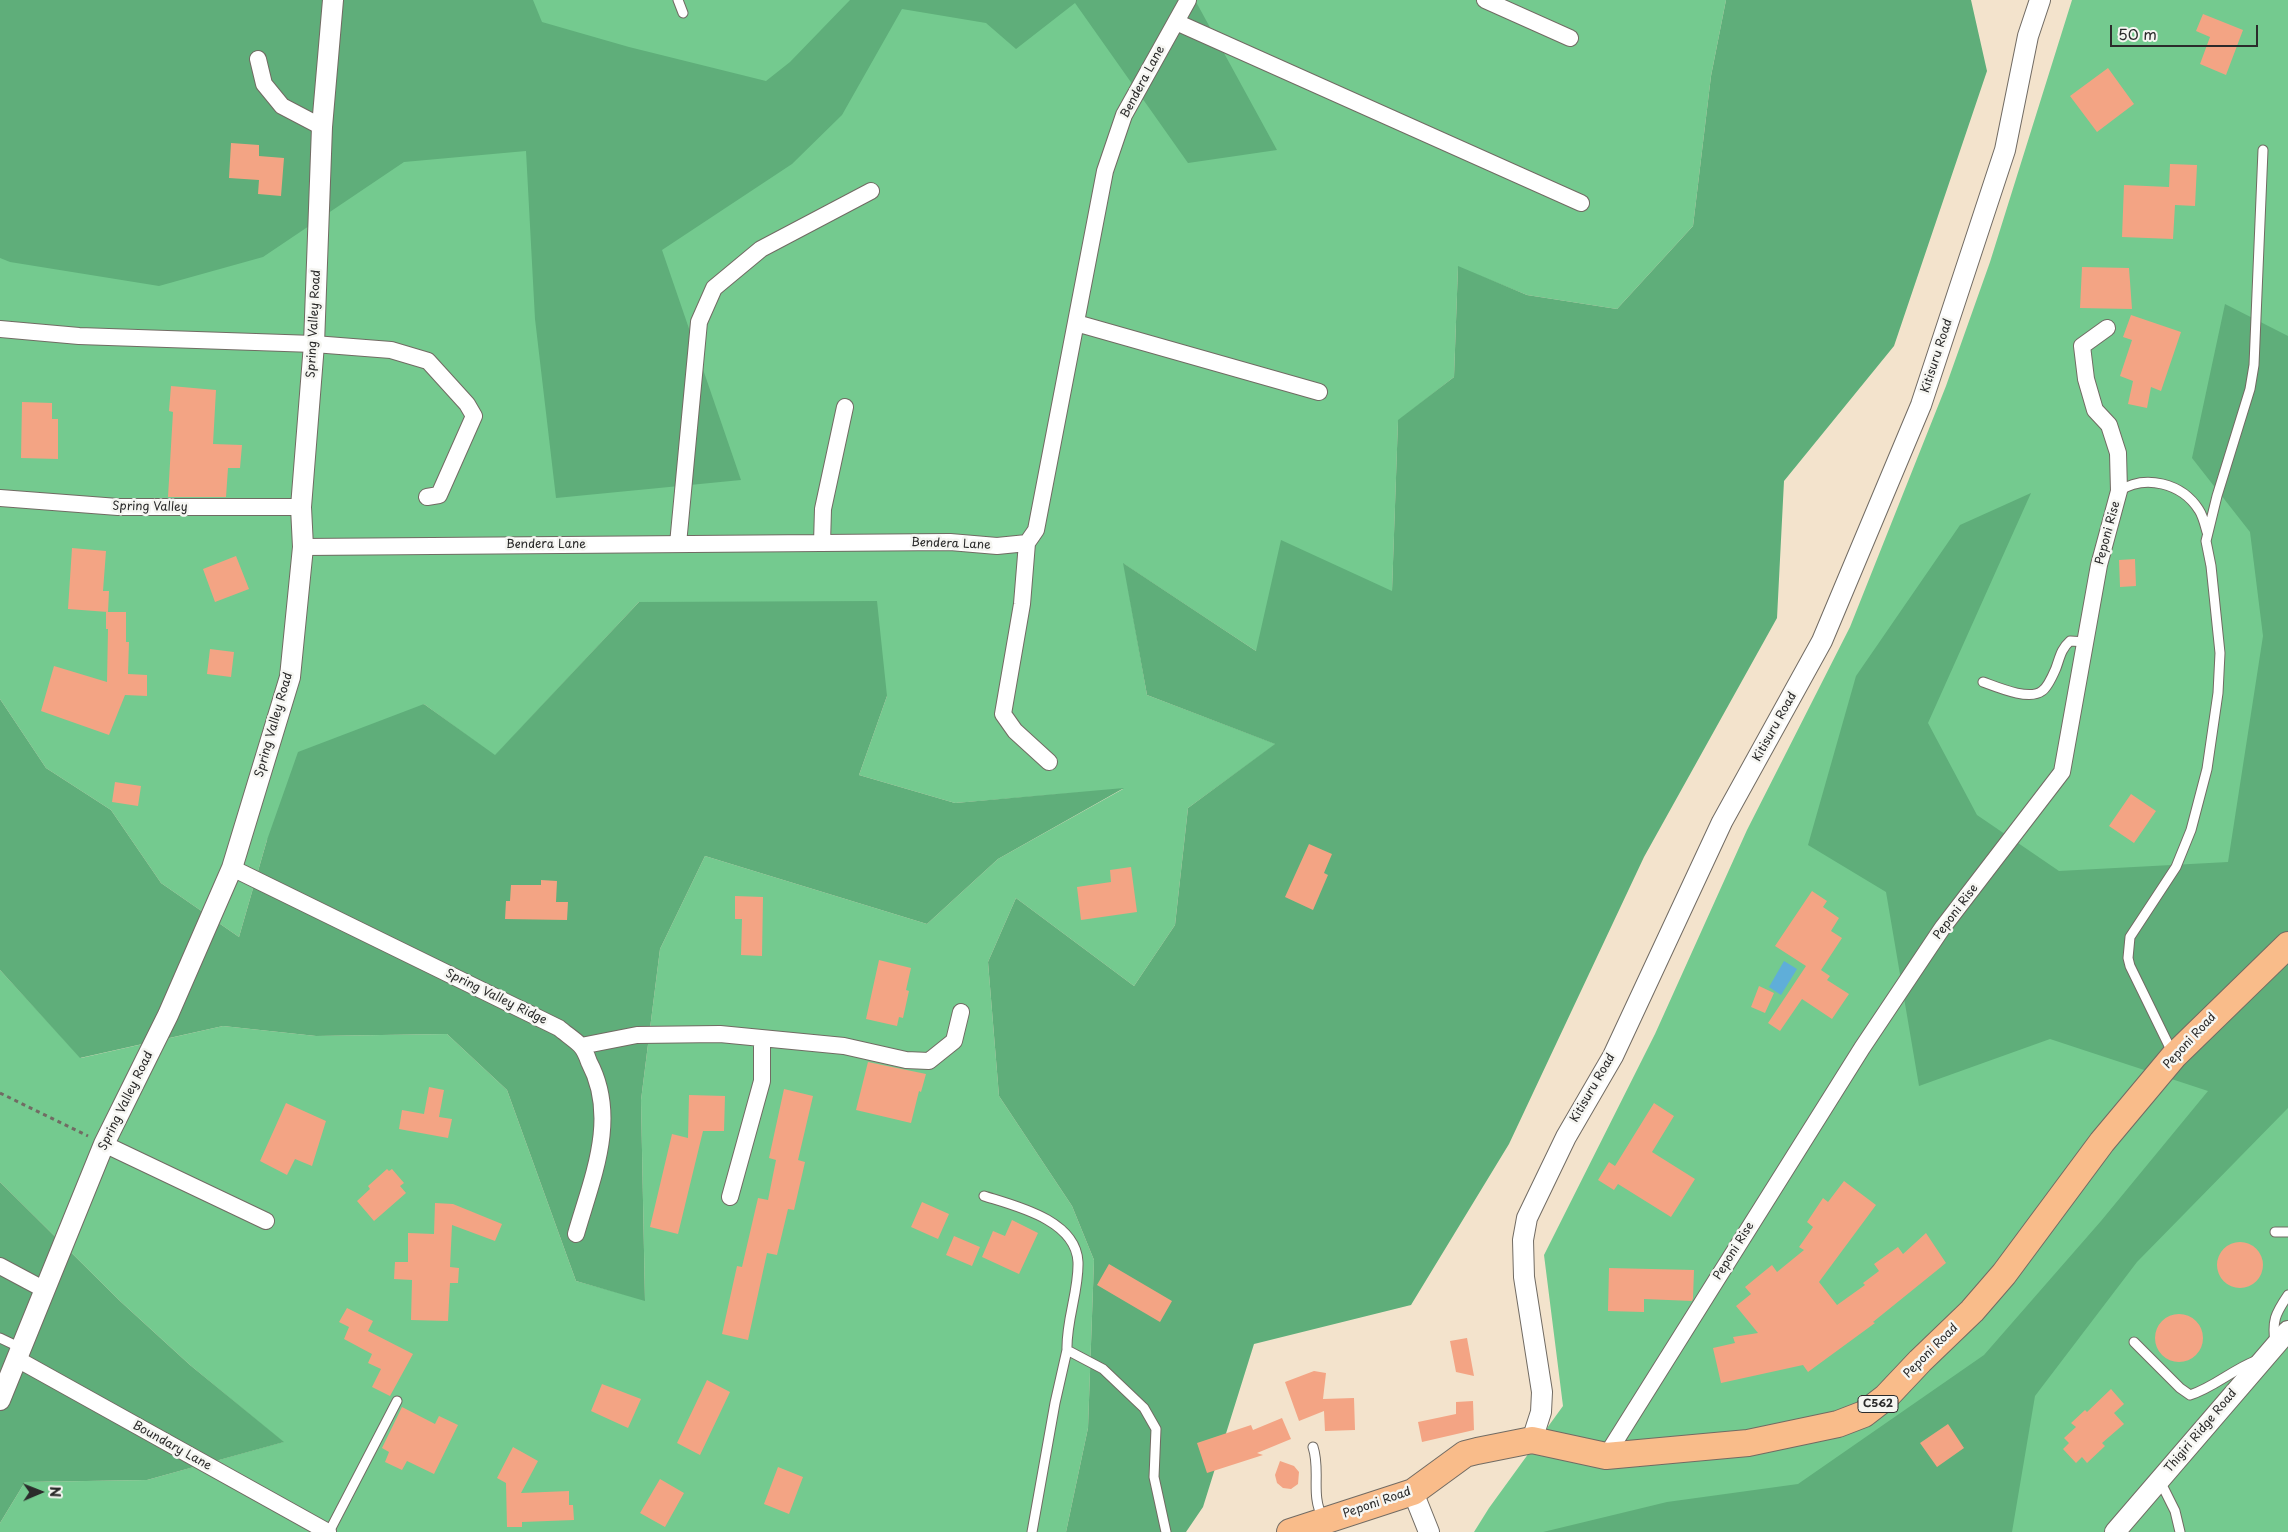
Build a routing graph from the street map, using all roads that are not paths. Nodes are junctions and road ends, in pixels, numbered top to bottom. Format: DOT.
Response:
graph roads {
  1 [pos="333,0"];
  2 [pos="678,0"];
  3 [pos="1188,0"];
  4 [pos="1485,0"];
  5 [pos="2040,0"];
  6 [pos="683,13"];
  7 [pos="1176,22"];
  8 [pos="1570,38"];
  9 [pos="258,59"];
  10 [pos="322,127"];
  11 [pos="2262,150"];
  12 [pos="871,191"];
  13 [pos="1581,203"];
  14 [pos="1076,323"];
  15 [pos="2107,328"];
  16 [pos="0,329"];
  17 [pos="314,344"];
  18 [pos="1319,392"];
  19 [pos="845,407"];
  20 [pos="2119,492"];
  21 [pos="427,497"];
  22 [pos="0,498"];
  23 [pos="301,508"];
  24 [pos="2207,532"];
  25 [pos="822,543"];
  26 [pos="1027,543"];
  27 [pos="678,544"];
  28 [pos="303,547"];
  29 [pos="2087,642"];
  30 [pos="1983,682"];
  31 [pos="1049,762"];
  32 [pos="232,868"];
  33 [pos="2288,945"];
  34 [pos="961,1012"];
  35 [pos="762,1040"];
  36 [pos="581,1046"];
  37 [pos="2174,1056"];
  38 [pos="104,1144"];
  39 [pos="984,1196"];
  40 [pos="730,1197"];
  41 [pos="266,1221"];
  42 [pos="2275,1232"];
  43 [pos="2288,1232"];
  44 [pos="576,1234"];
  45 [pos="0,1266"];
  46 [pos="45,1290"];
  47 [pos="2288,1295"];
  48 [pos="0,1338"];
  49 [pos="2134,1342"];
  50 [pos="2276,1345"];
  51 [pos="1067,1350"];
  52 [pos="19,1354"];
  53 [pos="0,1400"];
  54 [pos="397,1401"];
  55 [pos="1532,1440"];
  56 [pos="1313,1447"];
  57 [pos="1606,1456"];
  58 [pos="2160,1481"];
  59 [pos="1413,1492"];
  60 [pos="1325,1520"];
  61 [pos="328,1532"];
  62 [pos="1032,1532"];
  63 [pos="1166,1532"];
  64 [pos="1290,1532"];
  65 [pos="1429,1532"];
  66 [pos="2115,1532"];
  67 [pos="2180,1532"];
  1 -- 10 [label="street, Spring Valley Road"];
  2 -- 6 [label="lane"];
  3 -- 7 [label="street, Bendera Lane"];
  4 -- 8 [label="street"];
  5 -- 55 [label="street, Kitisuru Road"];
  7 -- 13 [label="street"];
  7 -- 14 [label="street, Bendera Lane"];
  9 -- 10 [label="street"];
  10 -- 17 [label="street, Spring Valley Road"];
  11 -- 24 [label="lane"];
  12 -- 27 [label="street"];
  14 -- 18 [label="street"];
  14 -- 26 [label="street, Bendera Lane"];
  15 -- 20 [label="street, Peponi Rise"];
  16 -- 17 [label="street"];
  17 -- 21 [label="street"];
  17 -- 23 [label="street, Spring Valley Road"];
  19 -- 25 [label="street"];
  20 -- 24 [label="lane"];
  20 -- 29 [label="street, Peponi Rise"];
  22 -- 23 [label="street, Spring Valley"];
  23 -- 28 [label="street, Spring Valley Road"];
  24 -- 37 [label="lane"];
  25 -- 26 [label="street, Bendera Lane"];
  25 -- 27 [label="street, Bendera Lane"];
  26 -- 31 [label="street"];
  27 -- 28 [label="street, Bendera Lane"];
  28 -- 32 [label="street, Spring Valley Road"];
  29 -- 30 [label="lane"];
  29 -- 57 [label="street, Peponi Rise"];
  32 -- 36 [label="street, Spring Valley Ridge"];
  32 -- 38 [label="street, Spring Valley Road"];
  33 -- 37 [label="main road, Peponi Road / C562"];
  34 -- 35 [label="street"];
  35 -- 36 [label="street"];
  35 -- 40 [label="street"];
  36 -- 44 [label="street, Spring Valley Ridge"];
  37 -- 57 [label="main road, Peponi Road / C562"];
  38 -- 41 [label="street"];
  38 -- 46 [label="street, Spring Valley Road"];
  39 -- 51 [label="lane"];
  42 -- 43 [label="lane"];
  45 -- 46 [label="street"];
  46 -- 52 [label="street, Spring Valley Road"];
  47 -- 50 [label="lane"];
  48 -- 52 [label="lane"];
  49 -- 50 [label="lane"];
  50 -- 58 [label="street, Thigiri Ridge Road"];
  51 -- 62 [label="lane"];
  51 -- 63 [label="lane"];
  52 -- 53 [label="street, Spring Valley Road"];
  52 -- 61 [label="street, Boundary Lane"];
  54 -- 61 [label="lane"];
  55 -- 57 [label="main road, Peponi Road / C562"];
  55 -- 59 [label="main road, Peponi Road / C562"];
  56 -- 60 [label="lane"];
  58 -- 66 [label="street, Thigiri Ridge Road"];
  58 -- 67 [label="lane"];
  59 -- 60 [label="main road, Peponi Road / C562"];
  59 -- 65 [label="street"];
  60 -- 64 [label="main road, Peponi Road / C562"];
}
